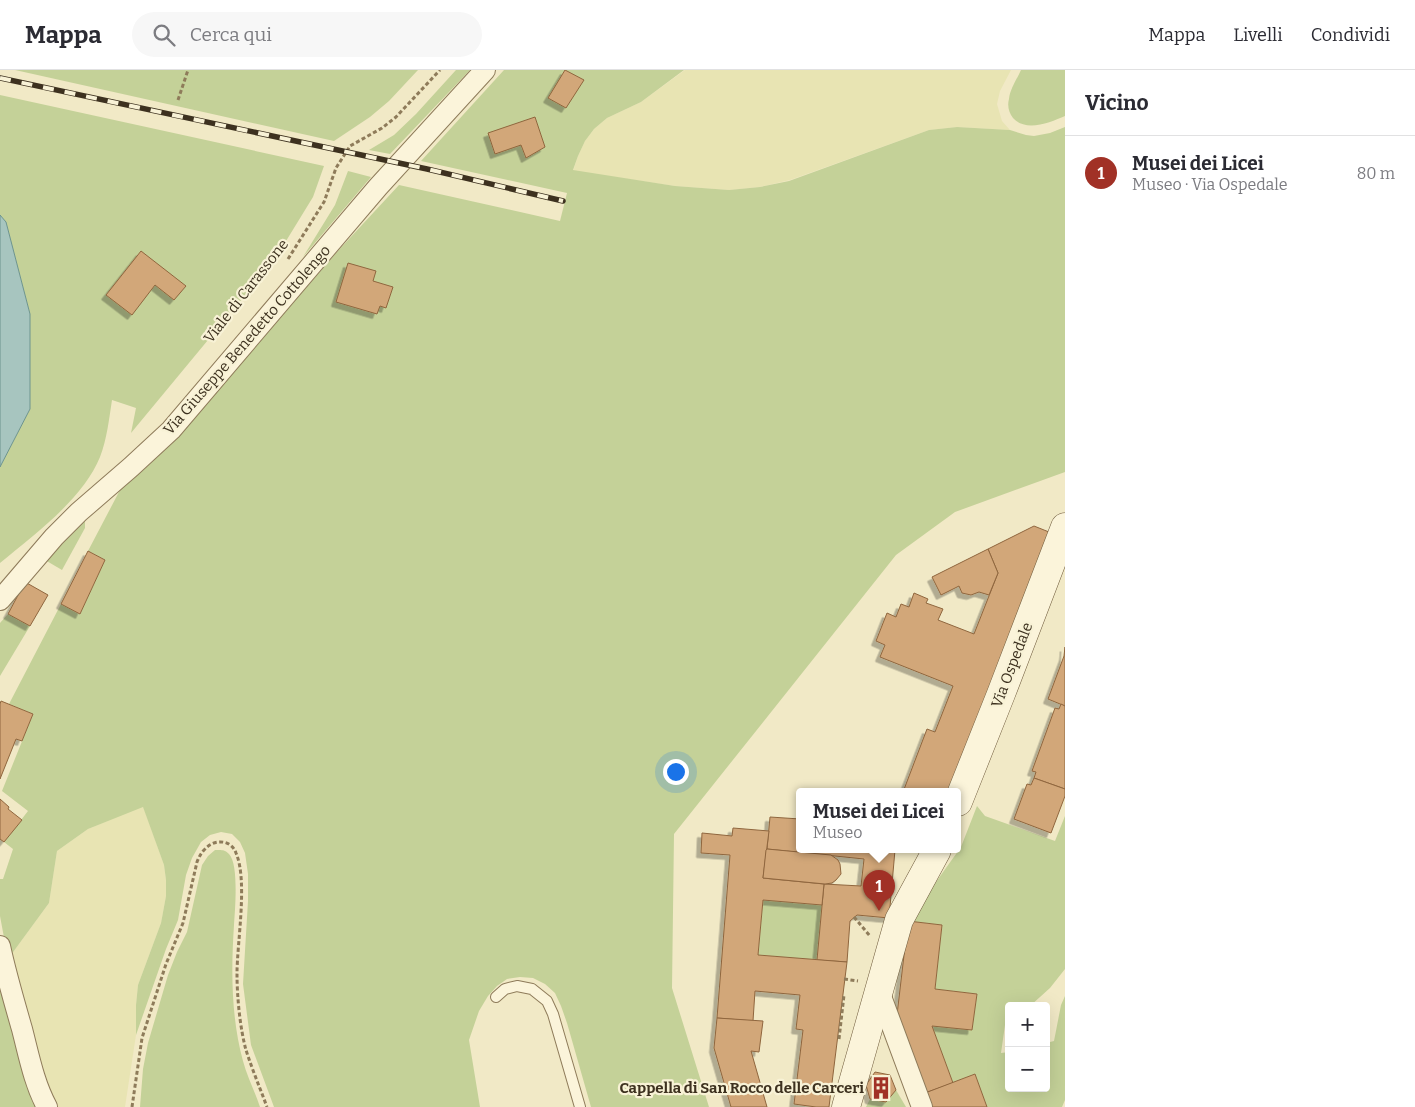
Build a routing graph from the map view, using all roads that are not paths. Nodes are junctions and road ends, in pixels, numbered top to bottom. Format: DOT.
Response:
graph roads {
  1 [pos="485,70"];
  2 [pos="1065,527"];
  3 [pos="0,600"];
  4 [pos="961,795"];
  5 [pos="935,853"];
  6 [pos="0,946"];
  7 [pos="879,991"];
  8 [pos="496,997"];
  9 [pos="47,1107"];
  10 [pos="580,1107"];
  11 [pos="846,1107"];
  12 [pos="922,1107"];
  1 -- 3 [label="street, Via Giuseppe Benedetto Cottolengo"];
  2 -- 4 [label="street, Via Ospedale"];
  5 -- 7 [label="street"];
  6 -- 9 [label="street"];
  7 -- 11 [label="street"];
  7 -- 12 [label="street"];
  8 -- 10 [label="lane"];
}
